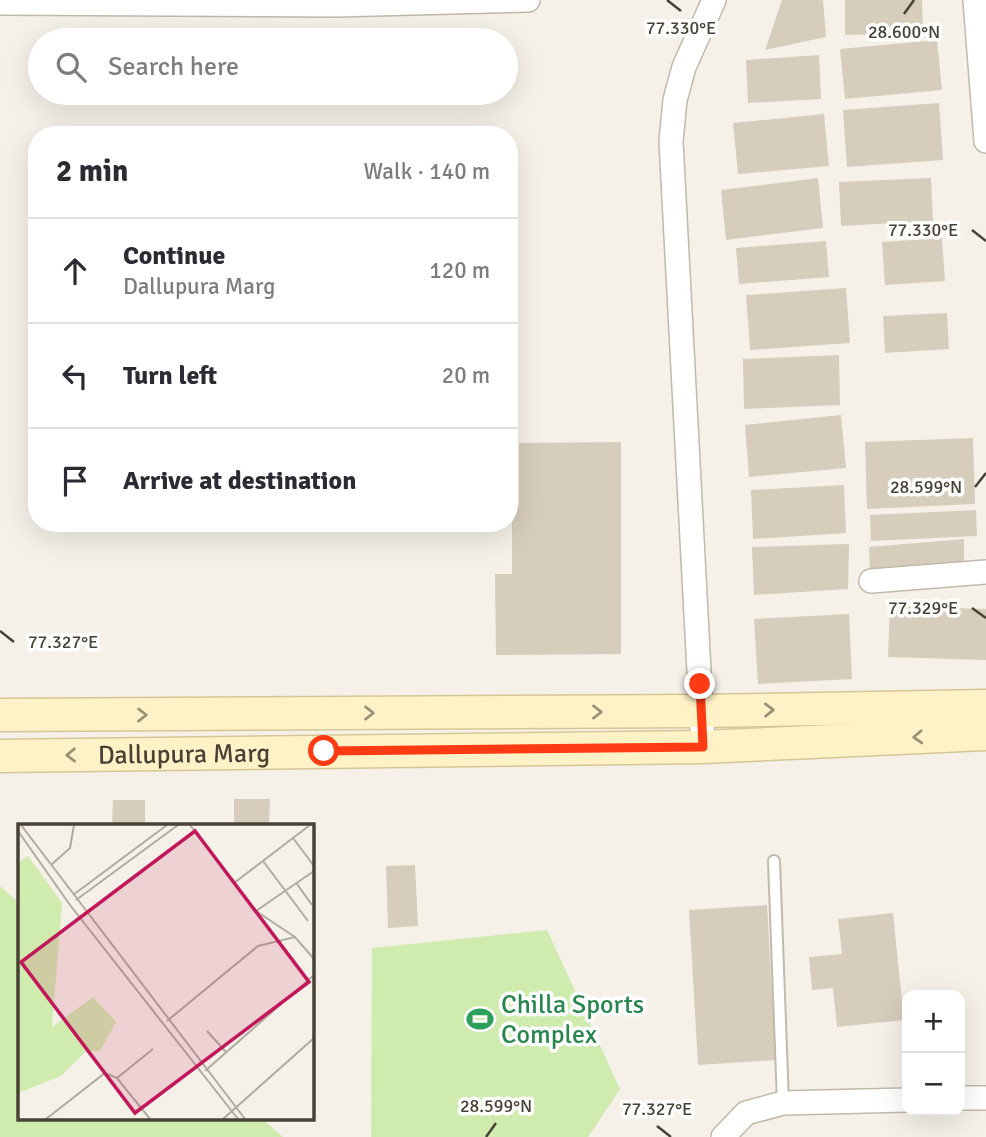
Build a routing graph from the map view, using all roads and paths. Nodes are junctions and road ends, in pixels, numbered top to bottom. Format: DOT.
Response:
graph roads {
  1 [pos="527,0"];
  2 [pos="714,0"];
  3 [pos="975,0"];
  4 [pos="336,2"];
  5 [pos="0,3"];
  6 [pos="986,141"];
  7 [pos="986,572"];
  8 [pos="870,581"];
  9 [pos="986,706"];
  10 [pos="701,711"];
  11 [pos="0,715"];
  12 [pos="986,734"];
  13 [pos="703,747"];
  14 [pos="0,756"];
  15 [pos="774,861"];
  16 [pos="965,1098"];
  17 [pos="986,1098"];
  18 [pos="902,1100"];
  19 [pos="783,1103"];
  20 [pos="723,1137"];
  1 -- 4 [label="street"];
  2 -- 10 [label="street"];
  3 -- 6 [label="street"];
  4 -- 5 [label="street"];
  7 -- 8 [label="street"];
  10 -- 9 [label="main road, Dallupura Marg, one-way"];
  11 -- 10 [label="main road, Dallupura Marg, one-way"];
  10 -- 13 [label="street"];
  12 -- 13 [label="main road, Dallupura Marg, one-way"];
  13 -- 14 [label="main road, Dallupura Marg, one-way"];
  15 -- 19 [label="lane"];
  16 -- 17 [label="street"];
  18 -- 19 [label="street"];
  19 -- 20 [label="street"];
}
